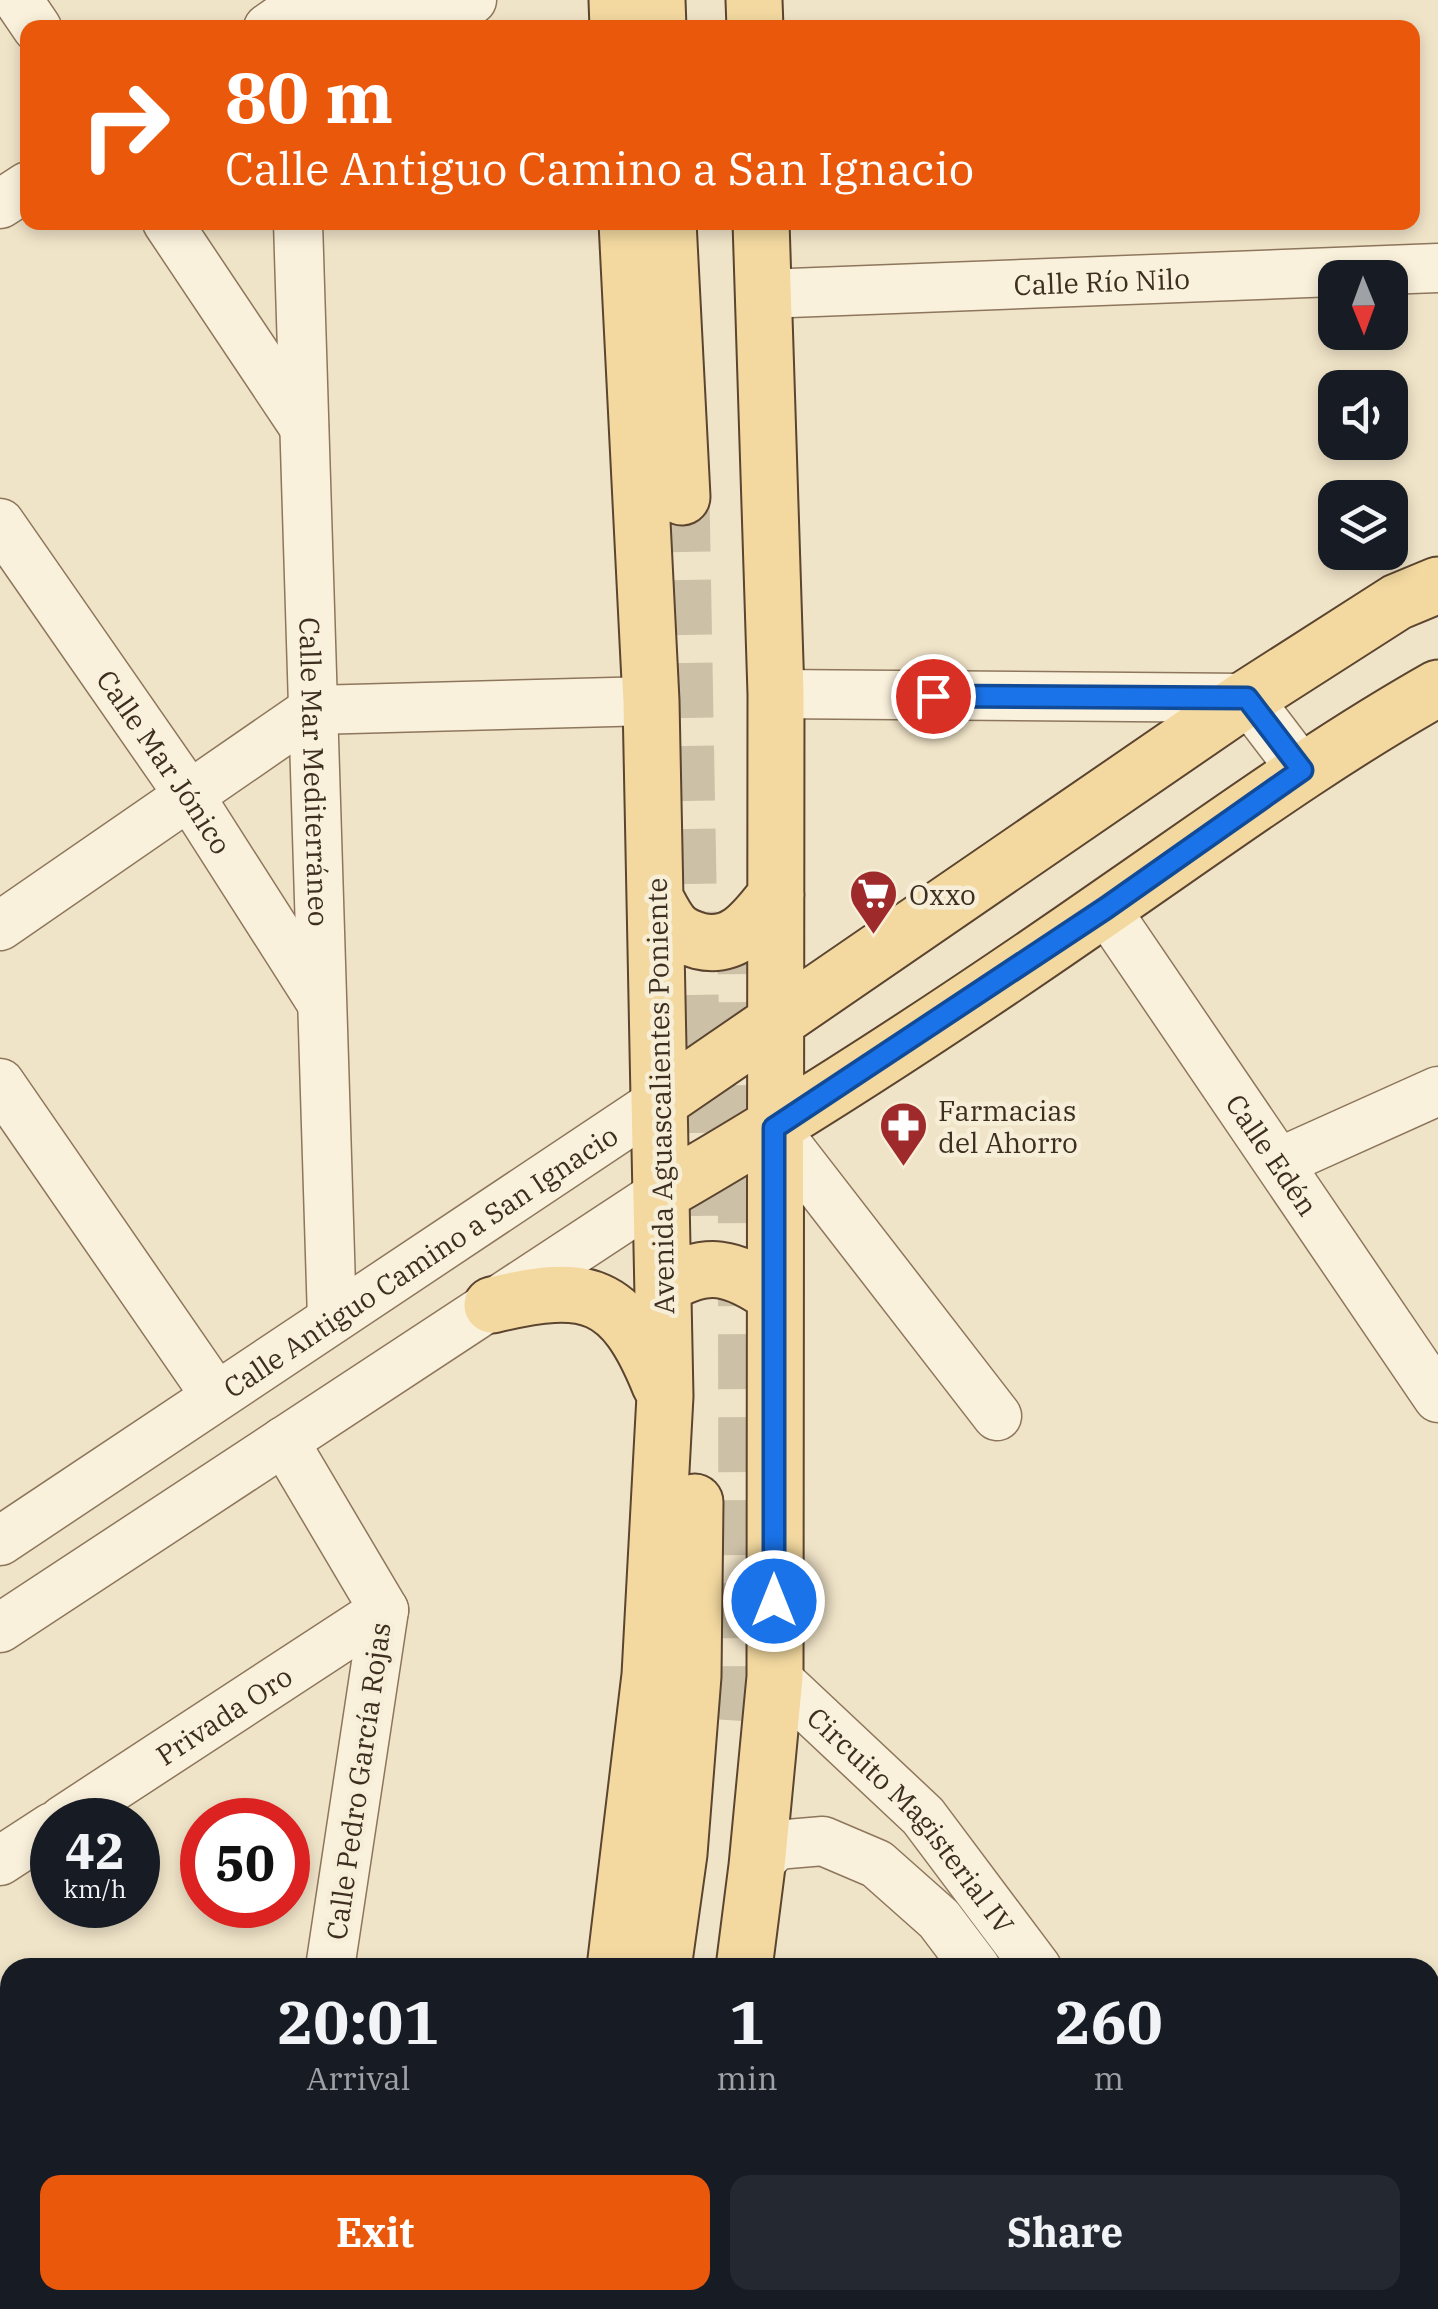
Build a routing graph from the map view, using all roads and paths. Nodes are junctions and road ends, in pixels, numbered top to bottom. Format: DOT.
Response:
graph roads {
  1 [pos="472,0"];
  2 [pos="286,17"];
  3 [pos="172,230"];
  4 [pos="298,230"];
  5 [pos="627,230"];
  6 [pos="668,230"];
  7 [pos="728,230"];
  8 [pos="761,230"];
  9 [pos="1438,268"];
  10 [pos="764,294"];
  11 [pos="304,427"];
  12 [pos="682,497"];
  13 [pos="0,524"];
  14 [pos="1438,585"];
  15 [pos="1438,688"];
  16 [pos="776,694"];
  17 [pos="1247,698"];
  18 [pos="651,701"];
  19 [pos="313,710"];
  20 [pos="1302,770"];
  21 [pos="189,795"];
  22 [pos="761,894"];
  23 [pos="656,898"];
  24 [pos="1106,908"];
  25 [pos="0,926"];
  26 [pos="322,1003"];
  27 [pos="775,1023"];
  28 [pos="0,1083"];
  29 [pos="1438,1091"];
  30 [pos="660,1101"];
  31 [pos="774,1128"];
  32 [pos="1280,1162"];
  33 [pos="663,1192"];
  34 [pos="774,1295"];
  35 [pos="492,1305"];
  36 [pos="680,1305"];
  37 [pos="332,1320"];
  38 [pos="216,1396"];
  39 [pos="665,1396"];
  40 [pos="1438,1398"];
  41 [pos="997,1416"];
  42 [pos="284,1442"];
  43 [pos="0,1540"];
  44 [pos="384,1610"];
  45 [pos="0,1628"];
  46 [pos="774,1677"];
  47 [pos="743,1721"];
  48 [pos="97,1798"];
  49 [pos="30,1841"];
  50 [pos="0,1861"];
  51 [pos="757,1866"];
  52 [pos="331,1958"];
  53 [pos="616,1958"];
  54 [pos="664,1958"];
  55 [pos="715,1958"];
  56 [pos="745,1958"];
  57 [pos="968,1958"];
  58 [pos="1030,1958"];
  1 -- 2 [label="street"];
  3 -- 11 [label="street"];
  4 -- 11 [label="street, Calle Mar Mediterráneo"];
  5 -- 18 [label="main road, Avenida Aguascalientes Poniente"];
  6 -- 12 [label="main road"];
  7 -- 22 [label="main road"];
  8 -- 10 [label="main road"];
  9 -- 10 [label="street, Calle Río Nilo"];
  10 -- 16 [label="main road"];
  11 -- 19 [label="street, Calle Mar Mediterráneo"];
  13 -- 21 [label="street, Calle Mar Jónico"];
  14 -- 17 [label="main road, Calle Antiguo Camino a San Ignacio"];
  15 -- 20 [label="main road"];
  16 -- 17 [label="street"];
  16 -- 22 [label="main road"];
  17 -- 20 [label="street"];
  17 -- 27 [label="main road, Calle Antiguo Camino a San Ignacio"];
  18 -- 19 [label="street"];
  18 -- 23 [label="main road, Avenida Aguascalientes Poniente"];
  19 -- 21 [label="street"];
  19 -- 26 [label="street, Calle Mar Mediterráneo"];
  20 -- 24 [label="main road"];
  21 -- 25 [label="street"];
  21 -- 26 [label="street, Calle Mar Jónico"];
  22 -- 23 [label="main road"];
  22 -- 27 [label="main road"];
  23 -- 30 [label="main road, Avenida Aguascalientes Poniente"];
  24 -- 31 [label="main road"];
  24 -- 32 [label="street, Calle Edén"];
  26 -- 37 [label="street, Calle Mar Mediterráneo"];
  27 -- 30 [label="main road, Calle Antiguo Camino a San Ignacio"];
  27 -- 31 [label="main road"];
  28 -- 38 [label="street"];
  29 -- 32 [label="street"];
  30 -- 33 [label="main road, Avenida Aguascalientes Poniente"];
  30 -- 37 [label="street, Calle Antiguo Camino a San Ignacio"];
  31 -- 33 [label="main road"];
  31 -- 34 [label="main road"];
  31 -- 41 [label="street"];
  32 -- 40 [label="street, Calle Edén"];
  33 -- 35 [label="street"];
  33 -- 36 [label="main road, Avenida Aguascalientes Poniente"];
  34 -- 36 [label="main road"];
  34 -- 46 [label="main road"];
  35 -- 39 [label="main road"];
  35 -- 42 [label="street"];
  36 -- 39 [label="main road, Avenida Aguascalientes Poniente"];
  36 -- 54 [label="main road, Avenida Aguascalientes Poniente"];
  37 -- 38 [label="street, Calle Antiguo Camino a San Ignacio"];
  38 -- 43 [label="street, Calle Antiguo Camino a San Ignacio"];
  39 -- 53 [label="main road, Avenida Aguascalientes Poniente"];
  42 -- 44 [label="street, Calle Pedro García Rojas"];
  42 -- 45 [label="street"];
  44 -- 48 [label="street, Privada Oro"];
  44 -- 52 [label="street, Calle Pedro García Rojas"];
  46 -- 51 [label="main road"];
  46 -- 58 [label="street, Circuito Magisterial IV"];
  47 -- 55 [label="main road"];
  49 -- 50 [label="street"];
  51 -- 56 [label="main road"];
  51 -- 57 [label="street"];
}
